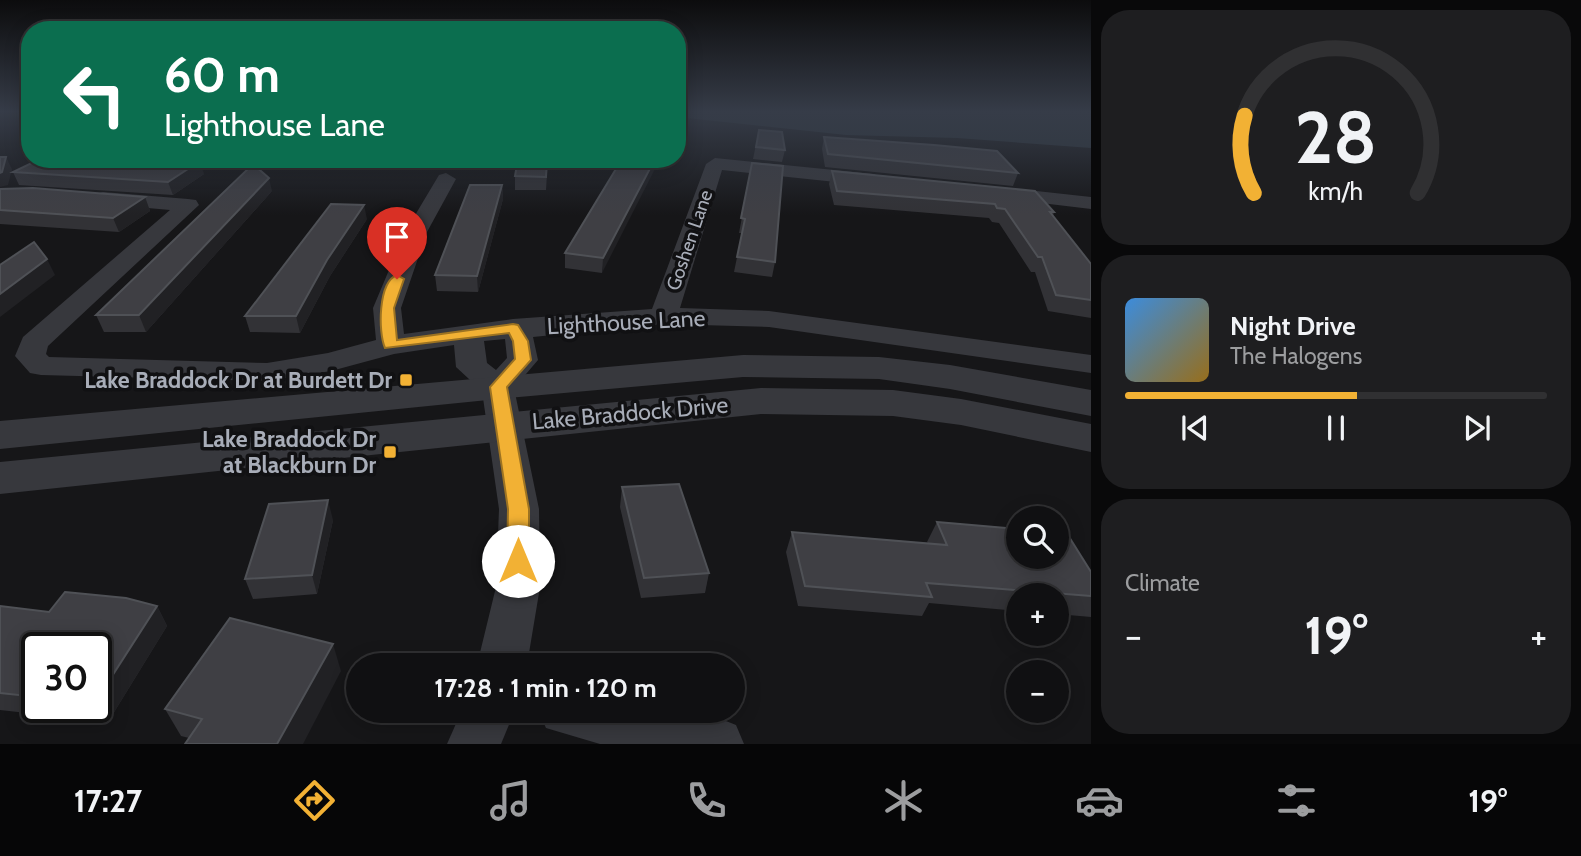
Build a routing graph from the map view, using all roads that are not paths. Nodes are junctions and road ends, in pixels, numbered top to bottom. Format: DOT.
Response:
graph roads {
  1 [pos="446,179"];
  2 [pos="890,182"];
  3 [pos="984,192"];
  4 [pos="79,197"];
  5 [pos="1091,203"];
  6 [pos="663,316"];
  7 [pos="513,328"];
  8 [pos="468,334"];
  9 [pos="391,345"];
  10 [pos="1091,364"];
  11 [pos="1091,403"];
  12 [pos="502,406"];
  13 [pos="0,435"];
  14 [pos="1091,438"];
  15 [pos="0,478"];
  16 [pos="504,653"];
  17 [pos="483,723"];
  18 [pos="622,723"];
  19 [pos="474,744"];
  20 [pos="717,744"];
  1 -- 9 [label="street"];
  2 -- 6 [label="street, Goshen Lane"];
  3 -- 5 [label="street"];
  4 -- 9 [label="street, Lighthouse Lane"];
  6 -- 7 [label="street, Lighthouse Lane"];
  6 -- 10 [label="street, Lighthouse Lane"];
  7 -- 8 [label="street, Lighthouse Lane"];
  7 -- 12 [label="street"];
  8 -- 9 [label="street, Lighthouse Lane"];
  8 -- 12 [label="street"];
  11 -- 12 [label="street, Lake Braddock Drive"];
  12 -- 13 [label="street, Lake Braddock Drive"];
  12 -- 14 [label="street, Lake Braddock Drive"];
  12 -- 15 [label="street, Lake Braddock Drive"];
  12 -- 16 [label="street"];
  17 -- 19 [label="street"];
  18 -- 20 [label="street"];
}
